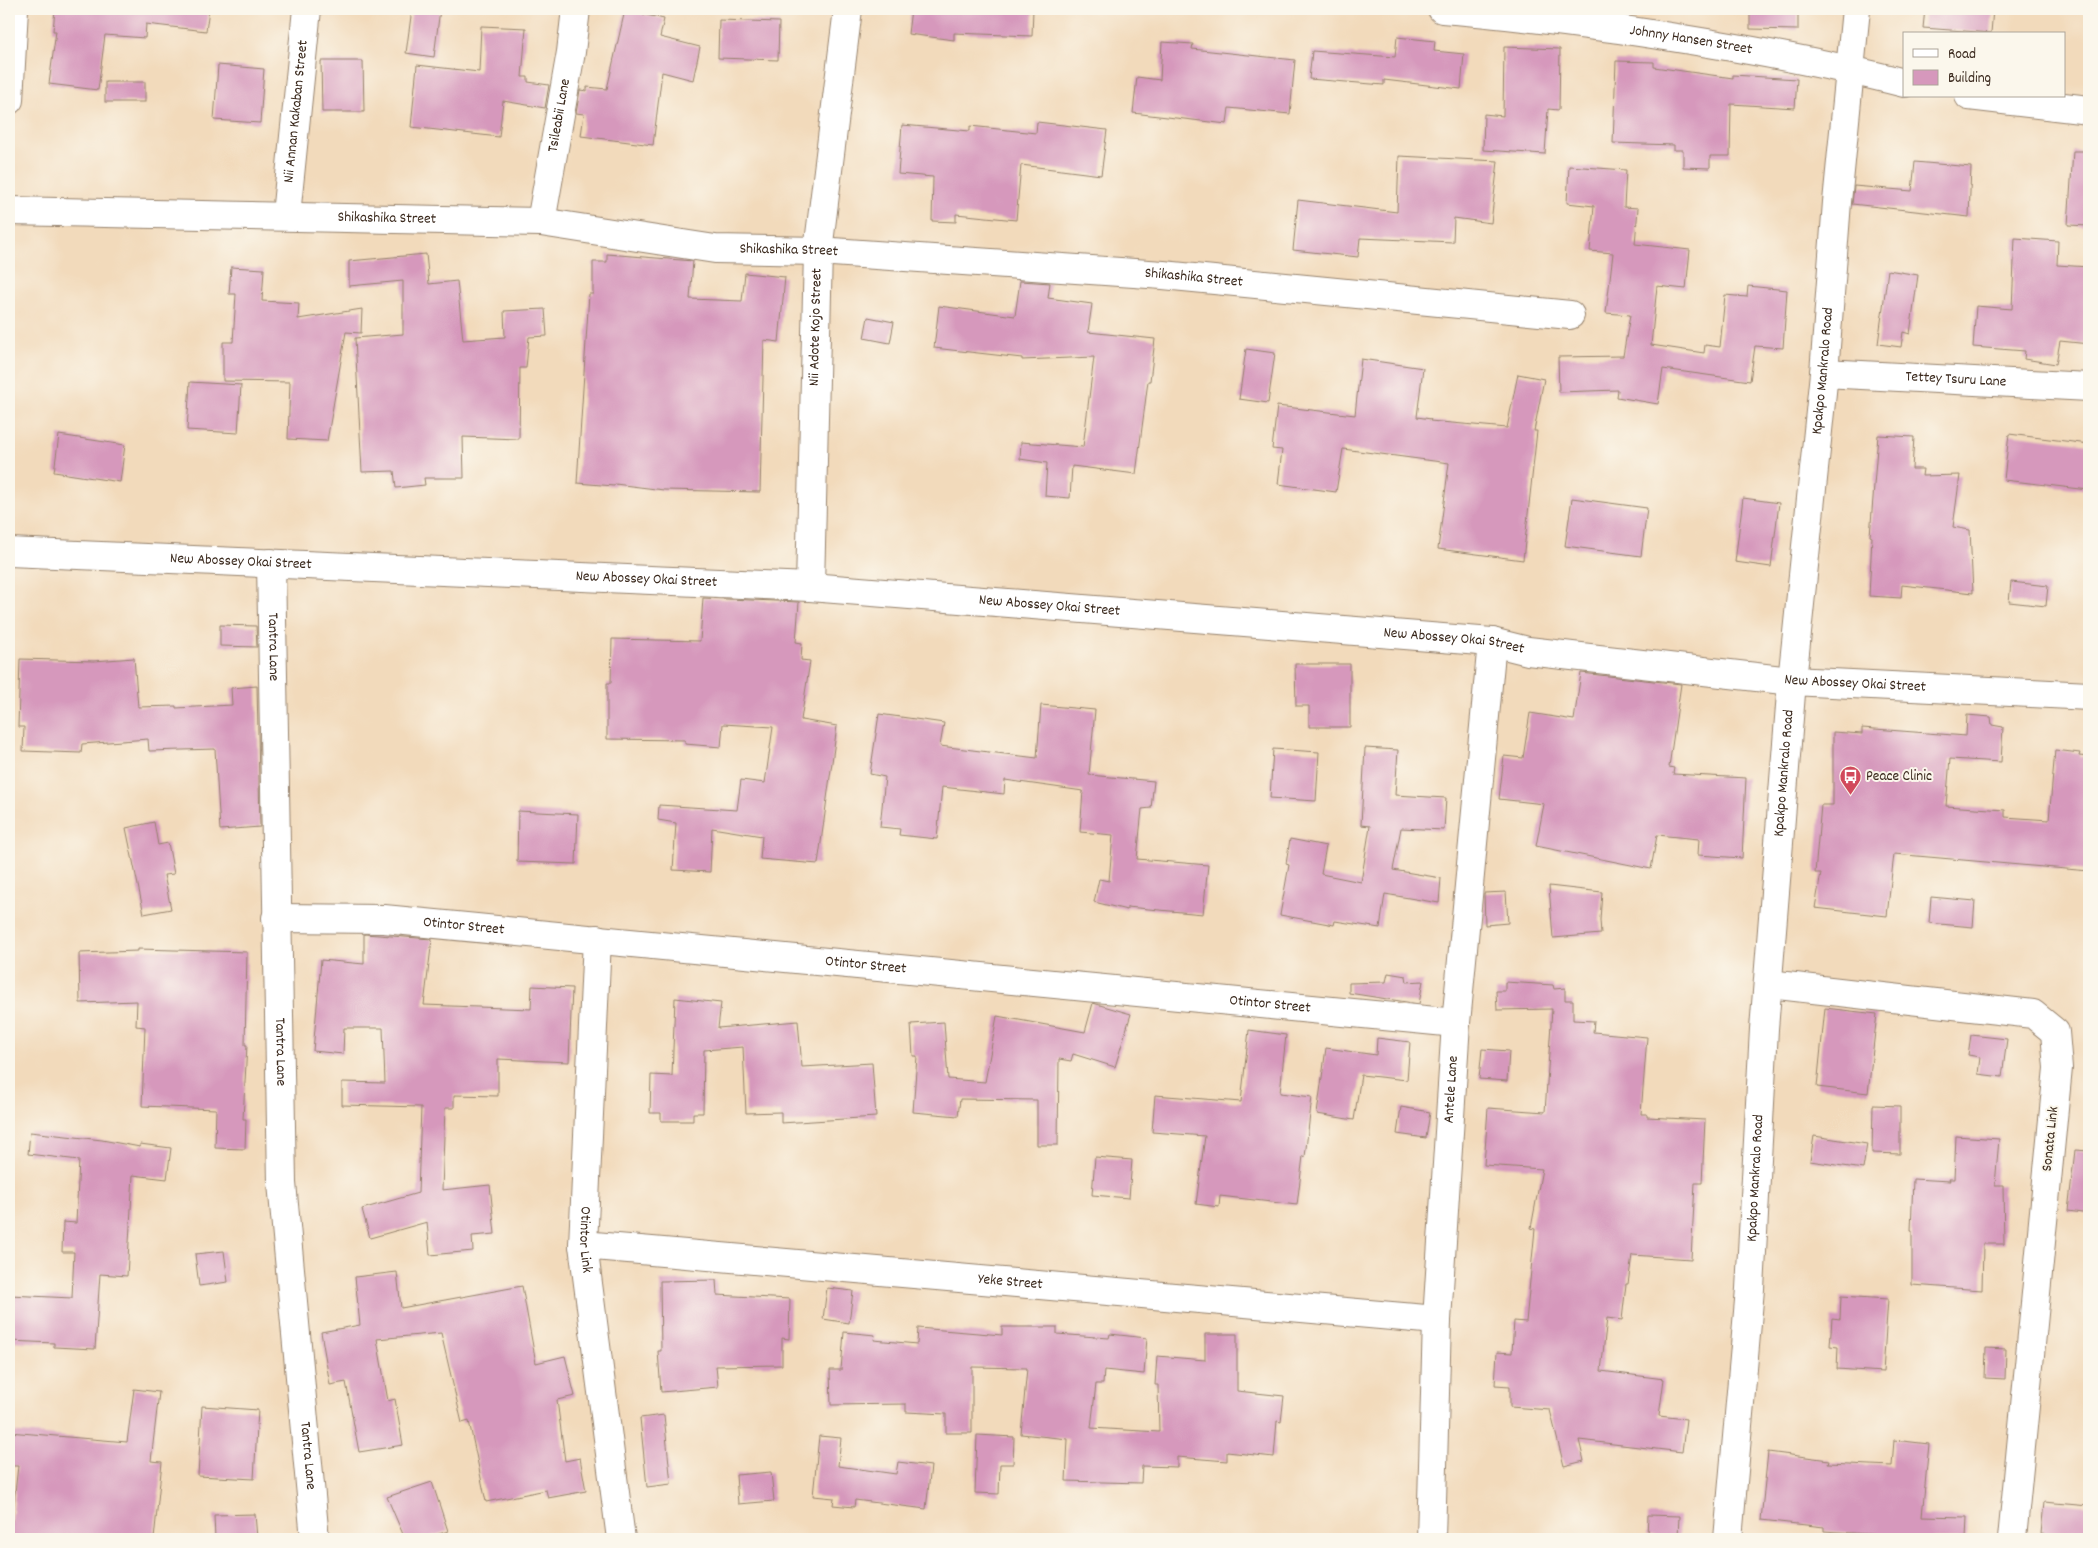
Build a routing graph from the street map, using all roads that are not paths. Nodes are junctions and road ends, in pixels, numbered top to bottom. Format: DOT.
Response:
graph roads {
  1 [pos="14,9"];
  2 [pos="307,9"];
  3 [pos="576,9"];
  4 [pos="848,9"];
  5 [pos="1442,9"];
  6 [pos="1856,9"];
  7 [pos="1849,69"];
  8 [pos="1903,82"];
  9 [pos="1986,98"];
  10 [pos="9,100"];
  11 [pos="2089,110"];
  12 [pos="9,211"];
  13 [pos="286,215"];
  14 [pos="541,222"];
  15 [pos="818,251"];
  16 [pos="1570,315"];
  17 [pos="1824,373"];
  18 [pos="2089,387"];
  19 [pos="9,552"];
  20 [pos="270,563"];
  21 [pos="810,587"];
  22 [pos="1492,642"];
  23 [pos="1792,681"];
  24 [pos="2089,696"];
  25 [pos="276,918"];
  26 [pos="598,939"];
  27 [pos="1768,984"];
  28 [pos="1456,1023"];
  29 [pos="583,1245"];
  30 [pos="1437,1320"];
  31 [pos="315,1539"];
  32 [pos="621,1539"];
  33 [pos="1431,1539"];
  34 [pos="1728,1539"];
  35 [pos="2012,1539"];
  1 -- 10 [label="street"];
  2 -- 13 [label="street, Nii Annan Kakaban Street"];
  3 -- 14 [label="street, Tsileabii Lane"];
  4 -- 15 [label="street, Nii Adote Kojo Street"];
  5 -- 7 [label="street, Johnny Hansen Street"];
  6 -- 7 [label="street, Kpakpo Mankralo Road"];
  7 -- 8 [label="street, Johnny Hansen Street"];
  7 -- 17 [label="street, Kpakpo Mankralo Road"];
  9 -- 11 [label="street"];
  12 -- 13 [label="street, Shikashika Street"];
  13 -- 14 [label="street, Shikashika Street"];
  14 -- 15 [label="street, Shikashika Street"];
  15 -- 16 [label="street, Shikashika Street"];
  15 -- 21 [label="street, Nii Adote Kojo Street"];
  17 -- 18 [label="street, Tettey Tsuru Lane"];
  17 -- 23 [label="street, Kpakpo Mankralo Road"];
  19 -- 20 [label="street, New Abossey Okai Street"];
  20 -- 21 [label="street, New Abossey Okai Street"];
  20 -- 25 [label="street, Tantra Lane"];
  21 -- 22 [label="street, New Abossey Okai Street"];
  22 -- 23 [label="street, New Abossey Okai Street"];
  22 -- 28 [label="street, Antele Lane"];
  23 -- 24 [label="street, New Abossey Okai Street"];
  23 -- 27 [label="street, Kpakpo Mankralo Road"];
  25 -- 26 [label="street, Otintor Street"];
  25 -- 31 [label="street, Tantra Lane"];
  26 -- 28 [label="street, Otintor Street"];
  26 -- 29 [label="street, Otintor Link"];
  27 -- 34 [label="street, Kpakpo Mankralo Road"];
  27 -- 35 [label="street, Sonata Link"];
  28 -- 30 [label="street, Antele Lane"];
  29 -- 30 [label="street, Yeke Street"];
  29 -- 32 [label="street, Otintor Link"];
  30 -- 33 [label="street, Antele Lane"];
}
